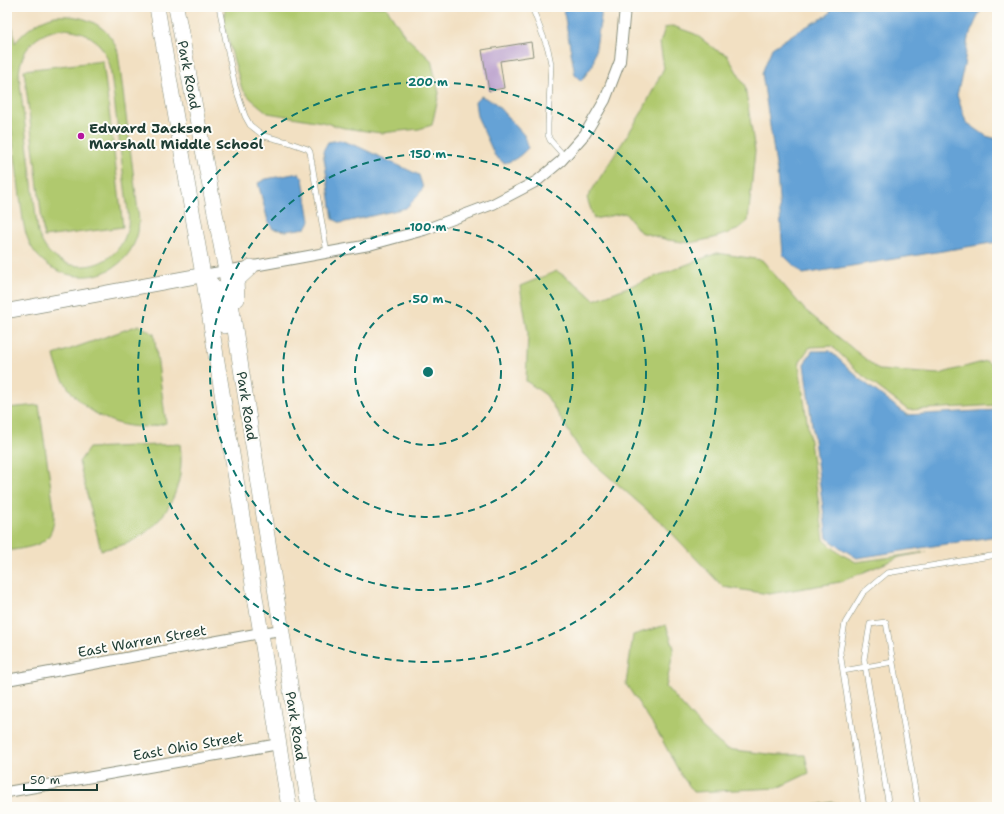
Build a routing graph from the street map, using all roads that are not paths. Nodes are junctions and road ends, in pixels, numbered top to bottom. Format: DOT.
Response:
graph roads {
  1 [pos="157,7"];
  2 [pos="176,7"];
  3 [pos="219,7"];
  4 [pos="532,7"];
  5 [pos="625,7"];
  6 [pos="177,123"];
  7 [pos="565,157"];
  8 [pos="326,252"];
  9 [pos="251,267"];
  10 [pos="226,272"];
  11 [pos="203,275"];
  12 [pos="7,311"];
  13 [pos="248,413"];
  14 [pos="997,555"];
  15 [pos="282,630"];
  16 [pos="261,633"];
  17 [pos="893,662"];
  18 [pos="865,667"];
  19 [pos="843,671"];
  20 [pos="7,680"];
  21 [pos="279,744"];
  22 [pos="304,775"];
  23 [pos="7,792"];
  24 [pos="289,807"];
  25 [pos="309,807"];
  26 [pos="864,807"];
  27 [pos="889,807"];
  28 [pos="918,807"];
  1 -- 6 [label="main road, Park Road"];
  2 -- 10 [label="main road, Park Road"];
  3 -- 8 [label="lane"];
  4 -- 7 [label="lane"];
  5 -- 7 [label="street"];
  6 -- 10 [label="main road"];
  6 -- 11 [label="main road, Park Road"];
  7 -- 8 [label="street"];
  8 -- 9 [label="street"];
  9 -- 10 [label="street"];
  9 -- 13 [label="main road"];
  10 -- 11 [label="street"];
  10 -- 13 [label="main road, Park Road"];
  11 -- 12 [label="street"];
  11 -- 13 [label="main road"];
  11 -- 16 [label="main road, Park Road"];
  13 -- 15 [label="main road, Park Road"];
  14 -- 19 [label="lane"];
  15 -- 16 [label="street, East Warren Street"];
  15 -- 22 [label="main road, Park Road"];
  16 -- 20 [label="street, East Warren Street"];
  16 -- 21 [label="main road, Park Road"];
  16 -- 22 [label="main road"];
  17 -- 18 [label="lane"];
  17 -- 18 [label="lane"];
  17 -- 28 [label="lane"];
  18 -- 19 [label="lane"];
  18 -- 27 [label="lane"];
  19 -- 26 [label="lane"];
  21 -- 23 [label="street, East Ohio Street"];
  21 -- 24 [label="main road, Park Road"];
  22 -- 25 [label="main road, Park Road"];
}
